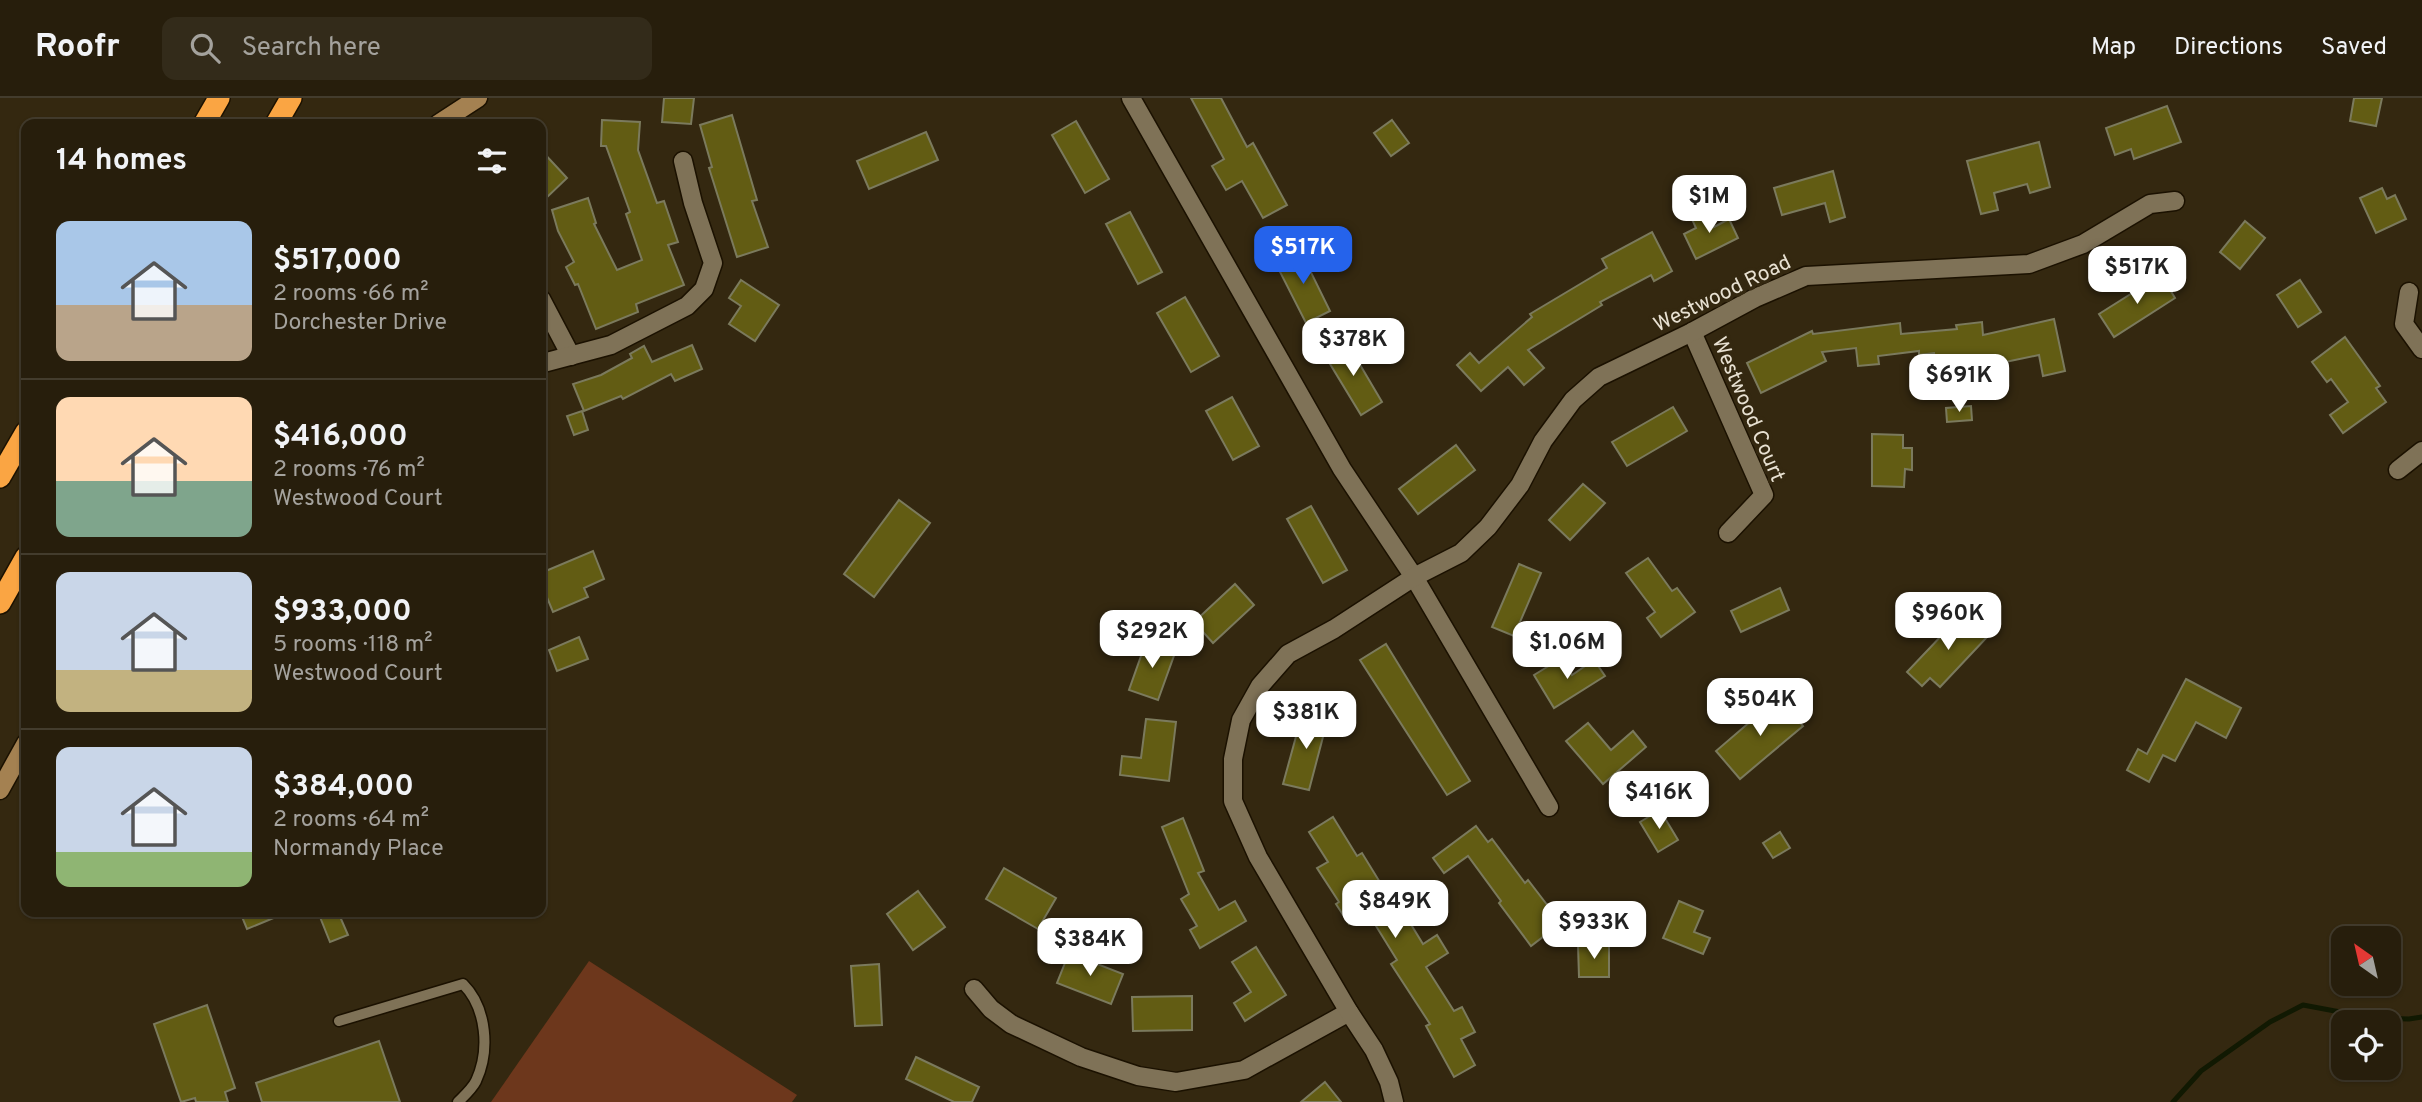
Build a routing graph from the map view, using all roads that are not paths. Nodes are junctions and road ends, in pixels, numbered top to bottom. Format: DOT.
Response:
graph roads {
  1 [pos="219,98"];
  2 [pos="291,98"];
  3 [pos="478,98"];
  4 [pos="1131,98"];
  5 [pos="207,119"];
  6 [pos="279,119"];
  7 [pos="446,119"];
  8 [pos="683,161"];
  9 [pos="2175,201"];
  10 [pos="2409,292"];
  11 [pos="546,308"];
  12 [pos="1692,332"];
  13 [pos="2422,349"];
  14 [pos="571,356"];
  15 [pos="546,362"];
  16 [pos="21,441"];
  17 [pos="2422,450"];
  18 [pos="2398,470"];
  19 [pos="0,477"];
  20 [pos="1728,533"];
  21 [pos="21,566"];
  22 [pos="1415,577"];
  23 [pos="0,603"];
  24 [pos="21,752"];
  25 [pos="0,790"];
  26 [pos="1549,807"];
  27 [pos="974,989"];
  28 [pos="1349,1012"];
  29 [pos="339,1021"];
  30 [pos="458,1102"];
  31 [pos="1394,1102"];
  1 -- 5 [label="highway"];
  2 -- 6 [label="highway"];
  3 -- 7 [label="street"];
  4 -- 22 [label="street"];
  8 -- 14 [label="street"];
  9 -- 12 [label="street, Westwood Road"];
  10 -- 13 [label="street"];
  11 -- 14 [label="street"];
  12 -- 20 [label="street, Westwood Court"];
  12 -- 22 [label="street, Westwood Road"];
  14 -- 15 [label="street"];
  16 -- 19 [label="highway"];
  17 -- 18 [label="street"];
  21 -- 23 [label="highway"];
  22 -- 26 [label="street"];
  22 -- 28 [label="street, Westwood Road"];
  24 -- 25 [label="street"];
  27 -- 28 [label="street"];
  28 -- 31 [label="street, Westwood Road"];
  29 -- 30 [label="lane"];
}
